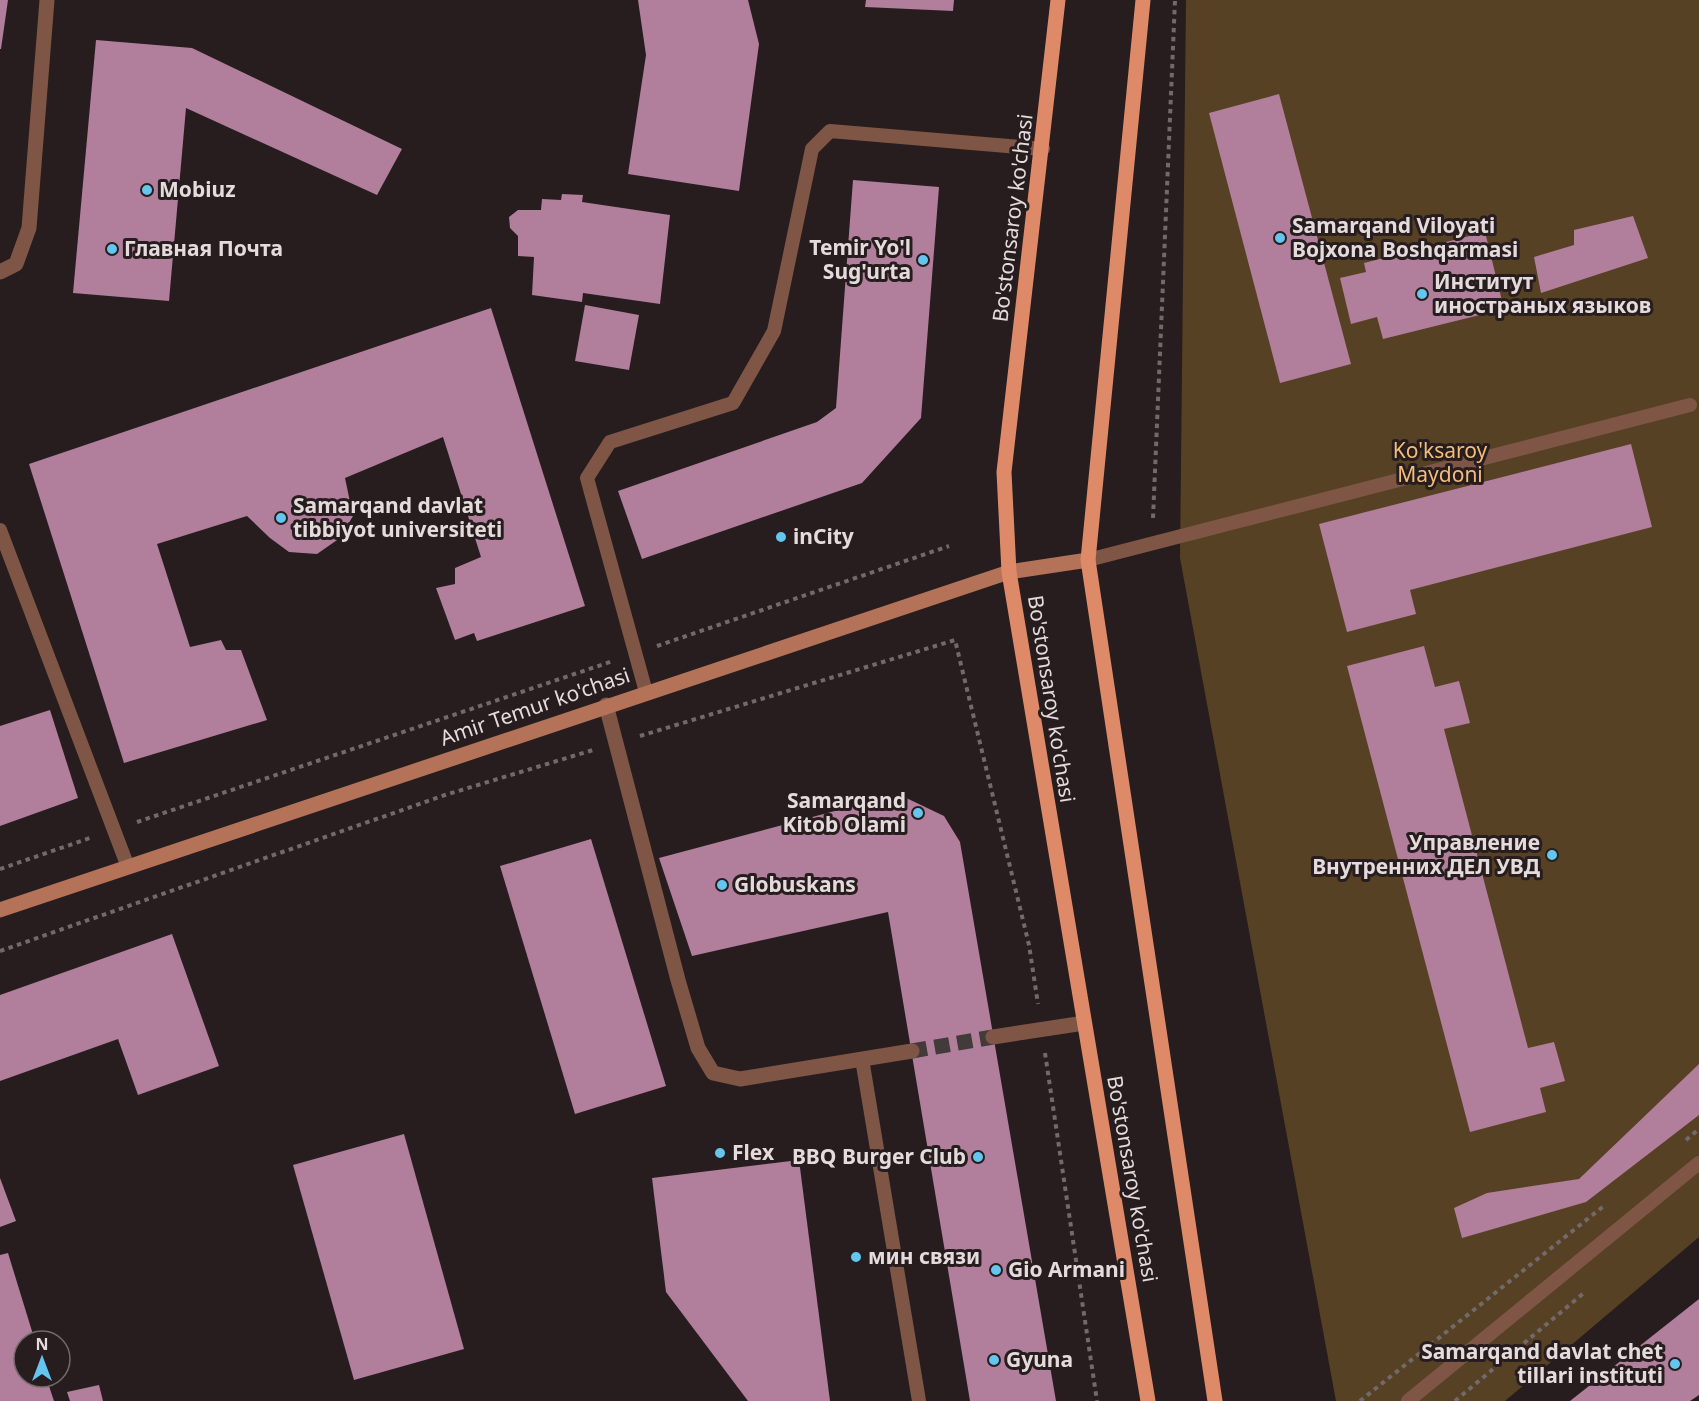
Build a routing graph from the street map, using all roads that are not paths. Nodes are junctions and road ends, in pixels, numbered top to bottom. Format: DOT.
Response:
graph roads {
  1 [pos="47,0"];
  2 [pos="1058,0"];
  3 [pos="1143,0"];
  4 [pos="1043,149"];
  5 [pos="0,272"];
  6 [pos="1690,405"];
  7 [pos="0,530"];
  8 [pos="1088,560"];
  9 [pos="1009,572"];
  10 [pos="646,692"];
  11 [pos="606,705"];
  12 [pos="128,867"];
  13 [pos="0,910"];
  14 [pos="1084,1023"];
  15 [pos="993,1038"];
  16 [pos="912,1051"];
  17 [pos="862,1059"];
  18 [pos="1699,1162"];
  19 [pos="919,1401"];
  20 [pos="1148,1401"];
  21 [pos="1215,1401"];
  22 [pos="1408,1401"];
  1 -- 5 [label="street"];
  2 -- 4 [label="main road, Bo'stonsaroy ko'chasi"];
  3 -- 8 [label="main road"];
  4 -- 9 [label="main road, Bo'stonsaroy ko'chasi"];
  4 -- 10 [label="lane"];
  6 -- 8 [label="lane"];
  7 -- 12 [label="lane"];
  8 -- 9 [label="main road, Amir Temur ko'chasi"];
  8 -- 21 [label="main road"];
  9 -- 10 [label="main road, Amir Temur ko'chasi"];
  9 -- 14 [label="main road, Bo'stonsaroy ko'chasi"];
  10 -- 11 [label="main road, Amir Temur ko'chasi"];
  11 -- 12 [label="main road, Amir Temur ko'chasi"];
  11 -- 17 [label="street"];
  12 -- 13 [label="main road, Amir Temur ko'chasi"];
  14 -- 15 [label="street"];
  14 -- 20 [label="main road, Bo'stonsaroy ko'chasi"];
  16 -- 17 [label="street"];
  17 -- 19 [label="lane"];
  18 -- 22 [label="lane"];
}
